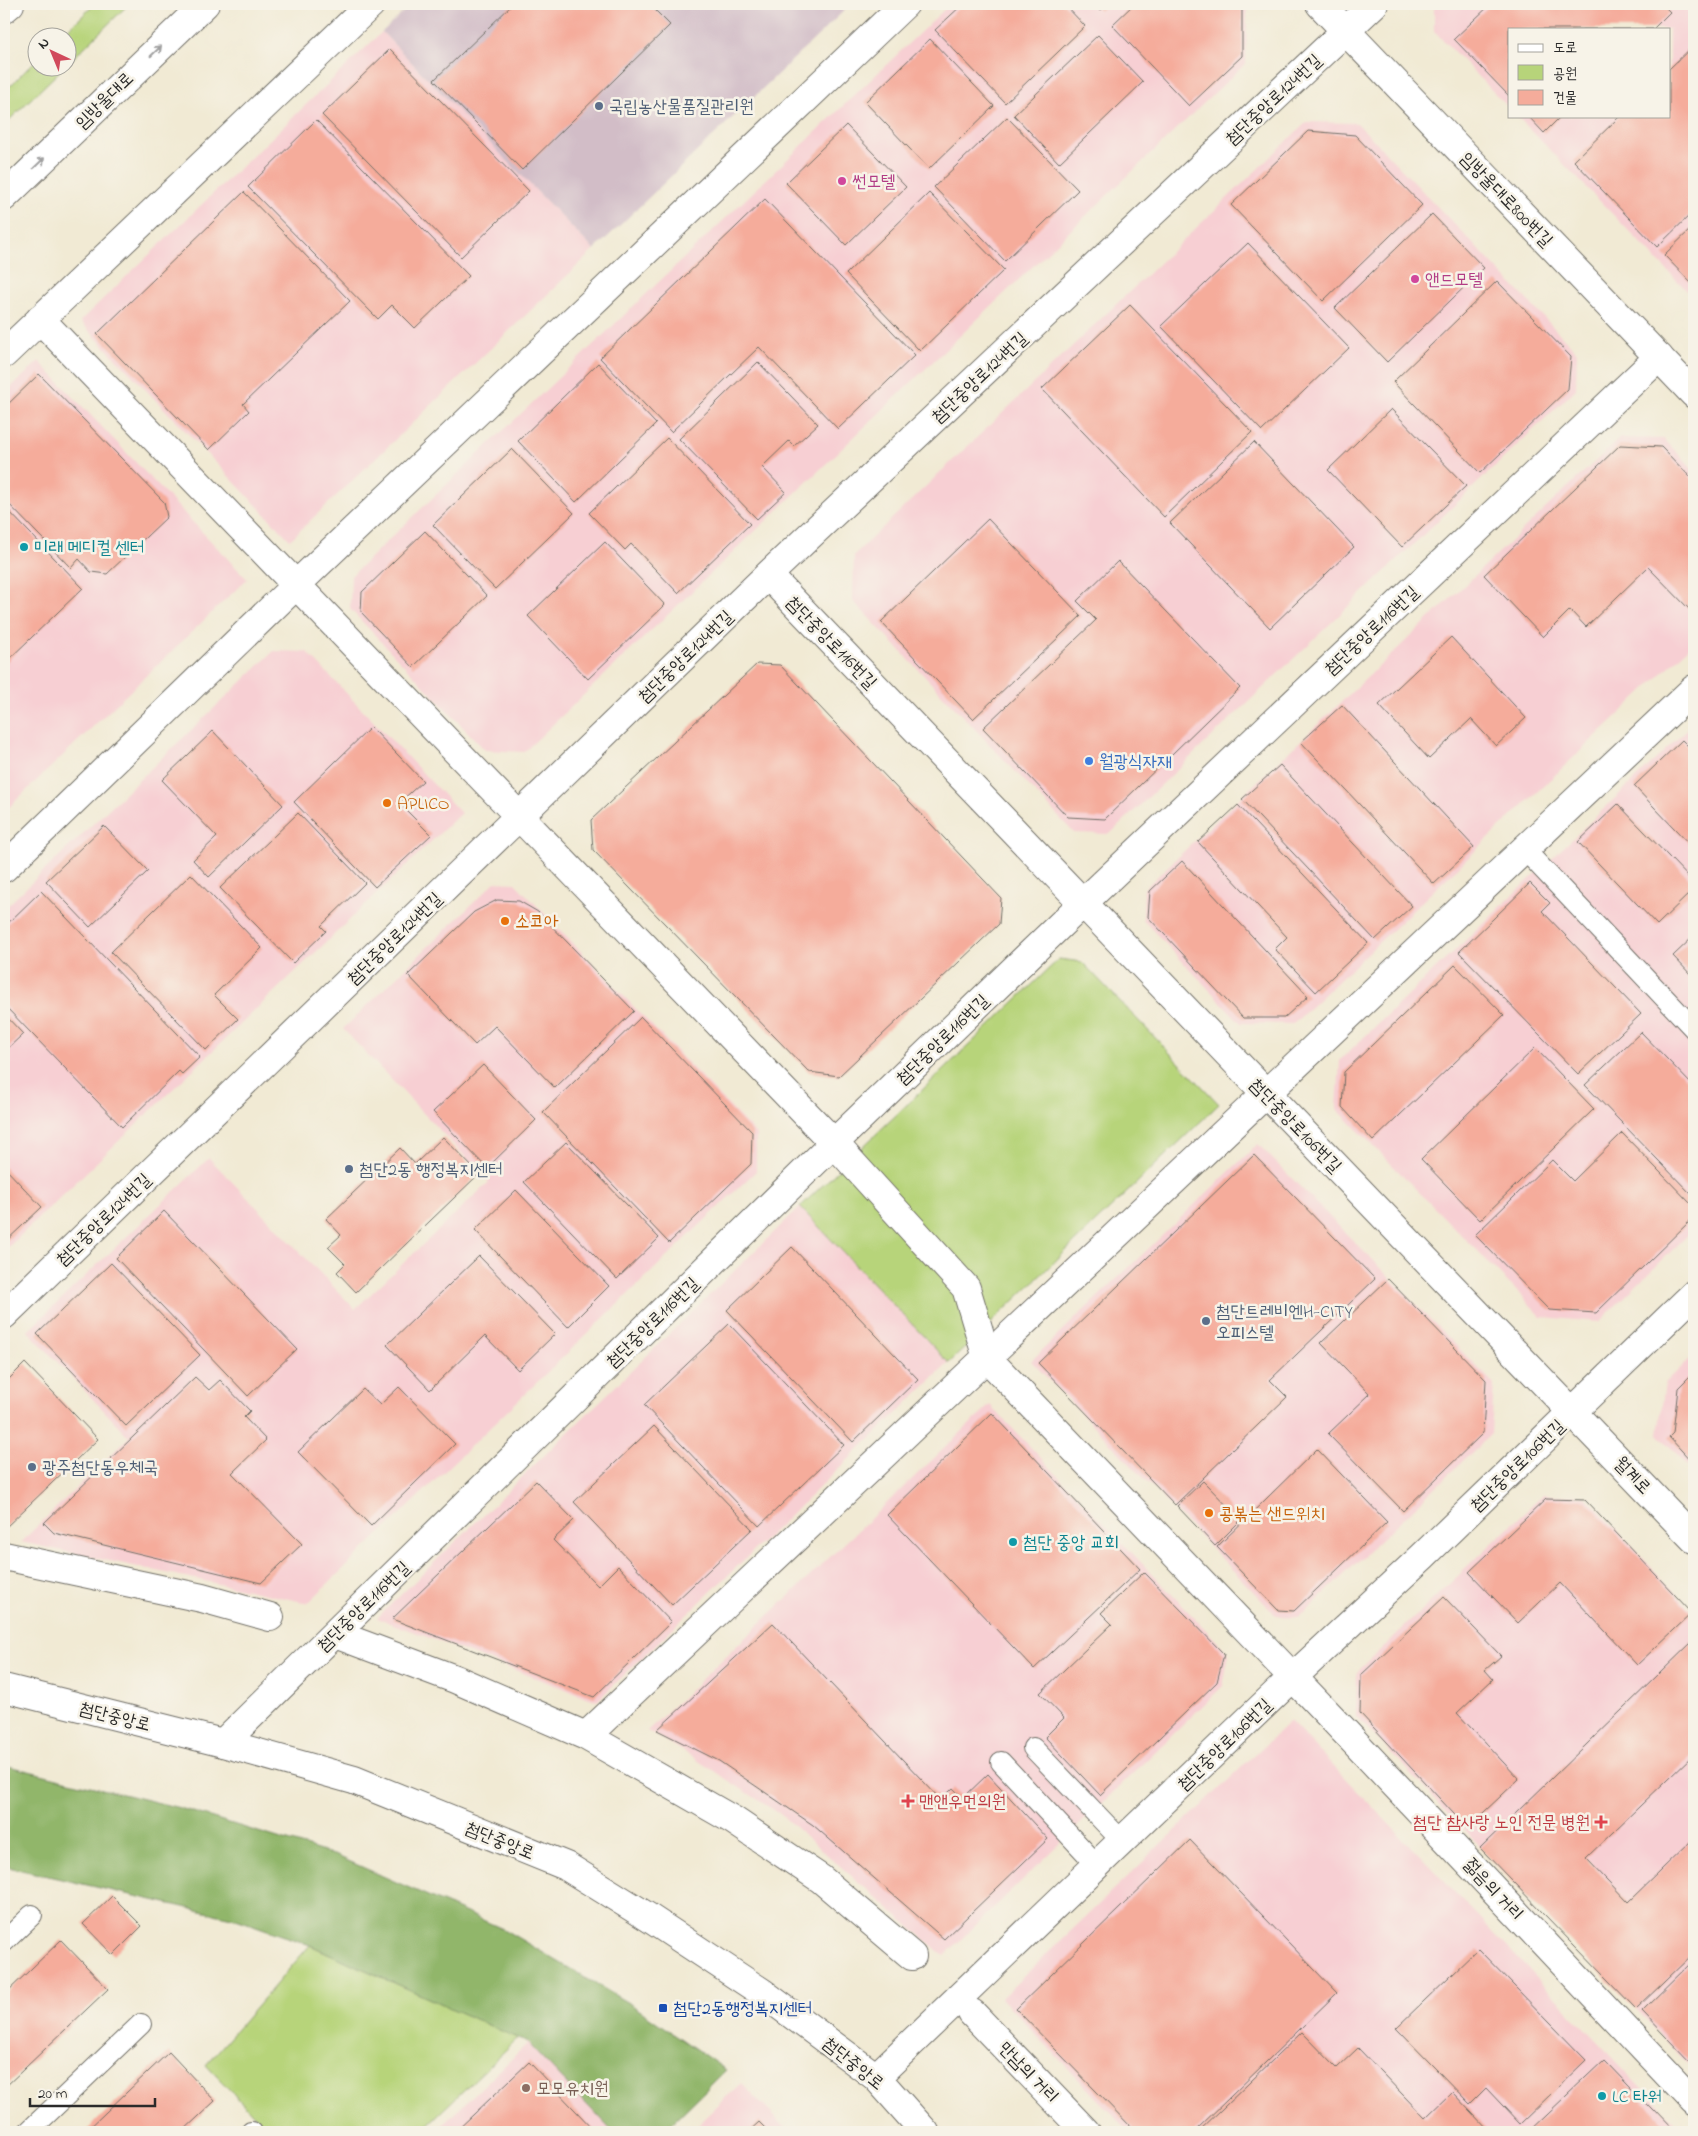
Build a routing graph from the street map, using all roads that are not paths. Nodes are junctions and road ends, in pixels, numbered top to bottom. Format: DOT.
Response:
graph roads {
  1 [pos="10,4"];
  2 [pos="205,4"];
  3 [pos="371,4"];
  4 [pos="905,4"];
  5 [pos="1320,4"];
  6 [pos="1374,4"];
  7 [pos="4,9"];
  8 [pos="1346,30"];
  9 [pos="4,197"];
  10 [pos="40,319"];
  11 [pos="4,354"];
  12 [pos="1660,357"];
  13 [pos="1694,394"];
  14 [pos="768,575"];
  15 [pos="296,585"];
  16 [pos="1694,689"];
  17 [pos="519,817"];
  18 [pos="1524,849"];
  19 [pos="4,868"];
  20 [pos="1083,903"];
  21 [pos="1694,1029"];
  22 [pos="1267,1095"];
  23 [pos="834,1143"];
  24 [pos="1694,1294"];
  25 [pos="4,1315"];
  26 [pos="987,1358"];
  27 [pos="1572,1411"];
  28 [pos="1694,1539"];
  29 [pos="4,1556"];
  30 [pos="270,1617"];
  31 [pos="343,1638"];
  32 [pos="1292,1678"];
  33 [pos="4,1688"];
  34 [pos="586,1736"];
  35 [pos="223,1743"];
  36 [pos="1033,1748"];
  37 [pos="1001,1762"];
  38 [pos="1122,1841"];
  39 [pos="1097,1864"];
  40 [pos="32,1915"];
  41 [pos="4,1942"];
  42 [pos="912,1956"];
  43 [pos="972,2013"];
  44 [pos="141,2024"];
  45 [pos="876,2077"];
  46 [pos="1694,2102"];
  47 [pos="28,2132"];
  48 [pos="925,2132"];
  49 [pos="1086,2132"];
  1 -- 7 [label="street"];
  9 -- 2 [label="street, 임방울대로, one-way"];
  3 -- 10 [label="street"];
  4 -- 15 [label="street"];
  5 -- 8 [label="street, 임방울대로800번길"];
  6 -- 8 [label="street, 첨단중앙로124번길"];
  8 -- 12 [label="street, 임방울대로800번길"];
  8 -- 14 [label="street, 첨단중앙로124번길"];
  10 -- 11 [label="street"];
  10 -- 15 [label="street"];
  12 -- 13 [label="street, 임방울대로800번길"];
  12 -- 20 [label="street, 첨단중앙로116번길"];
  14 -- 17 [label="street, 첨단중앙로124번길"];
  14 -- 20 [label="street, 첨단중앙로116번길"];
  15 -- 17 [label="street"];
  15 -- 19 [label="street"];
  16 -- 18 [label="street"];
  17 -- 23 [label="street"];
  17 -- 25 [label="street, 첨단중앙로124번길"];
  18 -- 21 [label="lane"];
  18 -- 22 [label="street"];
  20 -- 22 [label="street, 첨단중앙로106번길"];
  20 -- 23 [label="street, 첨단중앙로116번길"];
  22 -- 26 [label="street"];
  22 -- 27 [label="street, 첨단중앙로106번길"];
  23 -- 26 [label="street"];
  23 -- 35 [label="street, 첨단중앙로116번길"];
  24 -- 27 [label="street, 첨단중앙로106번길"];
  26 -- 32 [label="street, 젊음의 거리"];
  26 -- 34 [label="street"];
  27 -- 28 [label="street, 월계로"];
  27 -- 32 [label="street, 첨단중앙로106번길"];
  29 -- 30 [label="street"];
  31 -- 34 [label="street"];
  32 -- 38 [label="street, 첨단중앙로106번길"];
  32 -- 46 [label="street, 젊음의 거리"];
  33 -- 35 [label="street, 첨단중앙로"];
  34 -- 42 [label="street"];
  35 -- 45 [label="street, 첨단중앙로"];
  36 -- 38 [label="lane"];
  37 -- 39 [label="lane"];
  38 -- 39 [label="street, 첨단중앙로106번길"];
  39 -- 45 [label="street, 첨단중앙로106번길"];
  40 -- 41 [label="lane"];
  43 -- 49 [label="street, 만남의 거리"];
  44 -- 47 [label="lane"];
  45 -- 48 [label="street, 첨단중앙로"];
}
